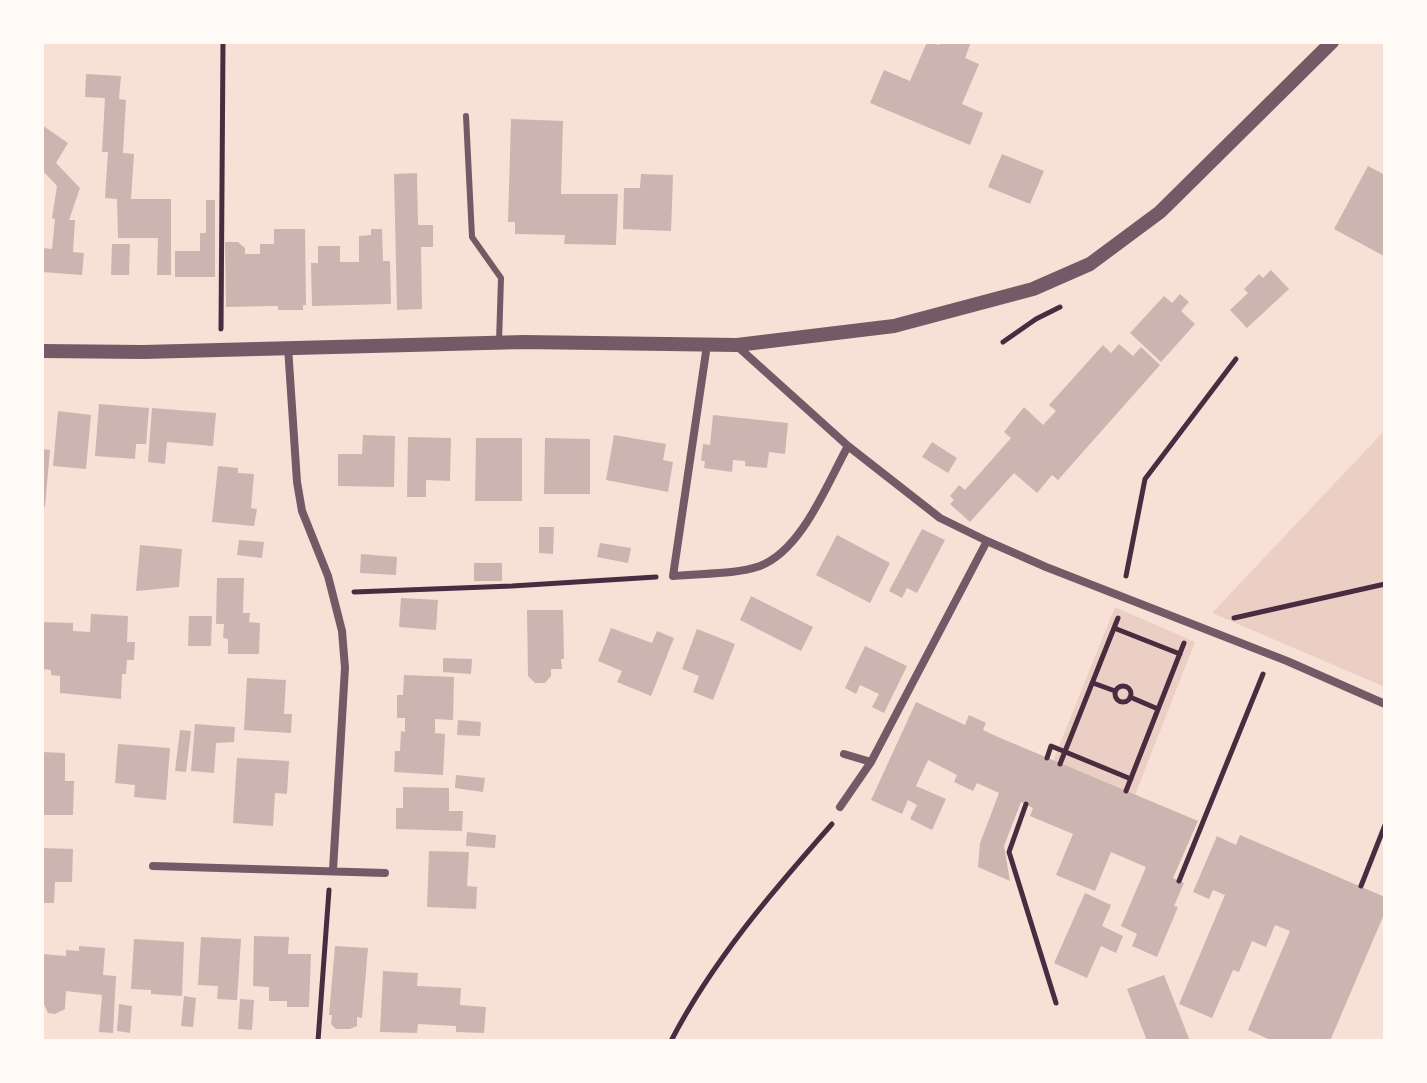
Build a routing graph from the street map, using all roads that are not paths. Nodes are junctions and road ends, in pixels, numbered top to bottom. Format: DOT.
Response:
graph roads {
  1 [pos="1332,42"];
  2 [pos="466,116"];
  3 [pos="499,342"];
  4 [pos="707,345"];
  5 [pos="737,345"];
  6 [pos="288,347"];
  7 [pos="42,351"];
  8 [pos="848,446"];
  9 [pos="987,541"];
  10 [pos="1385,704"];
  11 [pos="844,754"];
  12 [pos="871,762"];
  13 [pos="841,806"];
  14 [pos="153,866"];
  15 [pos="333,870"];
  16 [pos="385,873"];
  1 -- 5 [label="street"];
  2 -- 3 [label="lane"];
  3 -- 4 [label="street"];
  3 -- 6 [label="street"];
  4 -- 5 [label="street"];
  4 -- 8 [label="street"];
  5 -- 8 [label="street"];
  6 -- 7 [label="street"];
  6 -- 15 [label="street"];
  8 -- 9 [label="street"];
  9 -- 10 [label="street"];
  9 -- 12 [label="street"];
  11 -- 12 [label="street"];
  12 -- 13 [label="street"];
  14 -- 15 [label="street"];
  15 -- 16 [label="street"];
}
